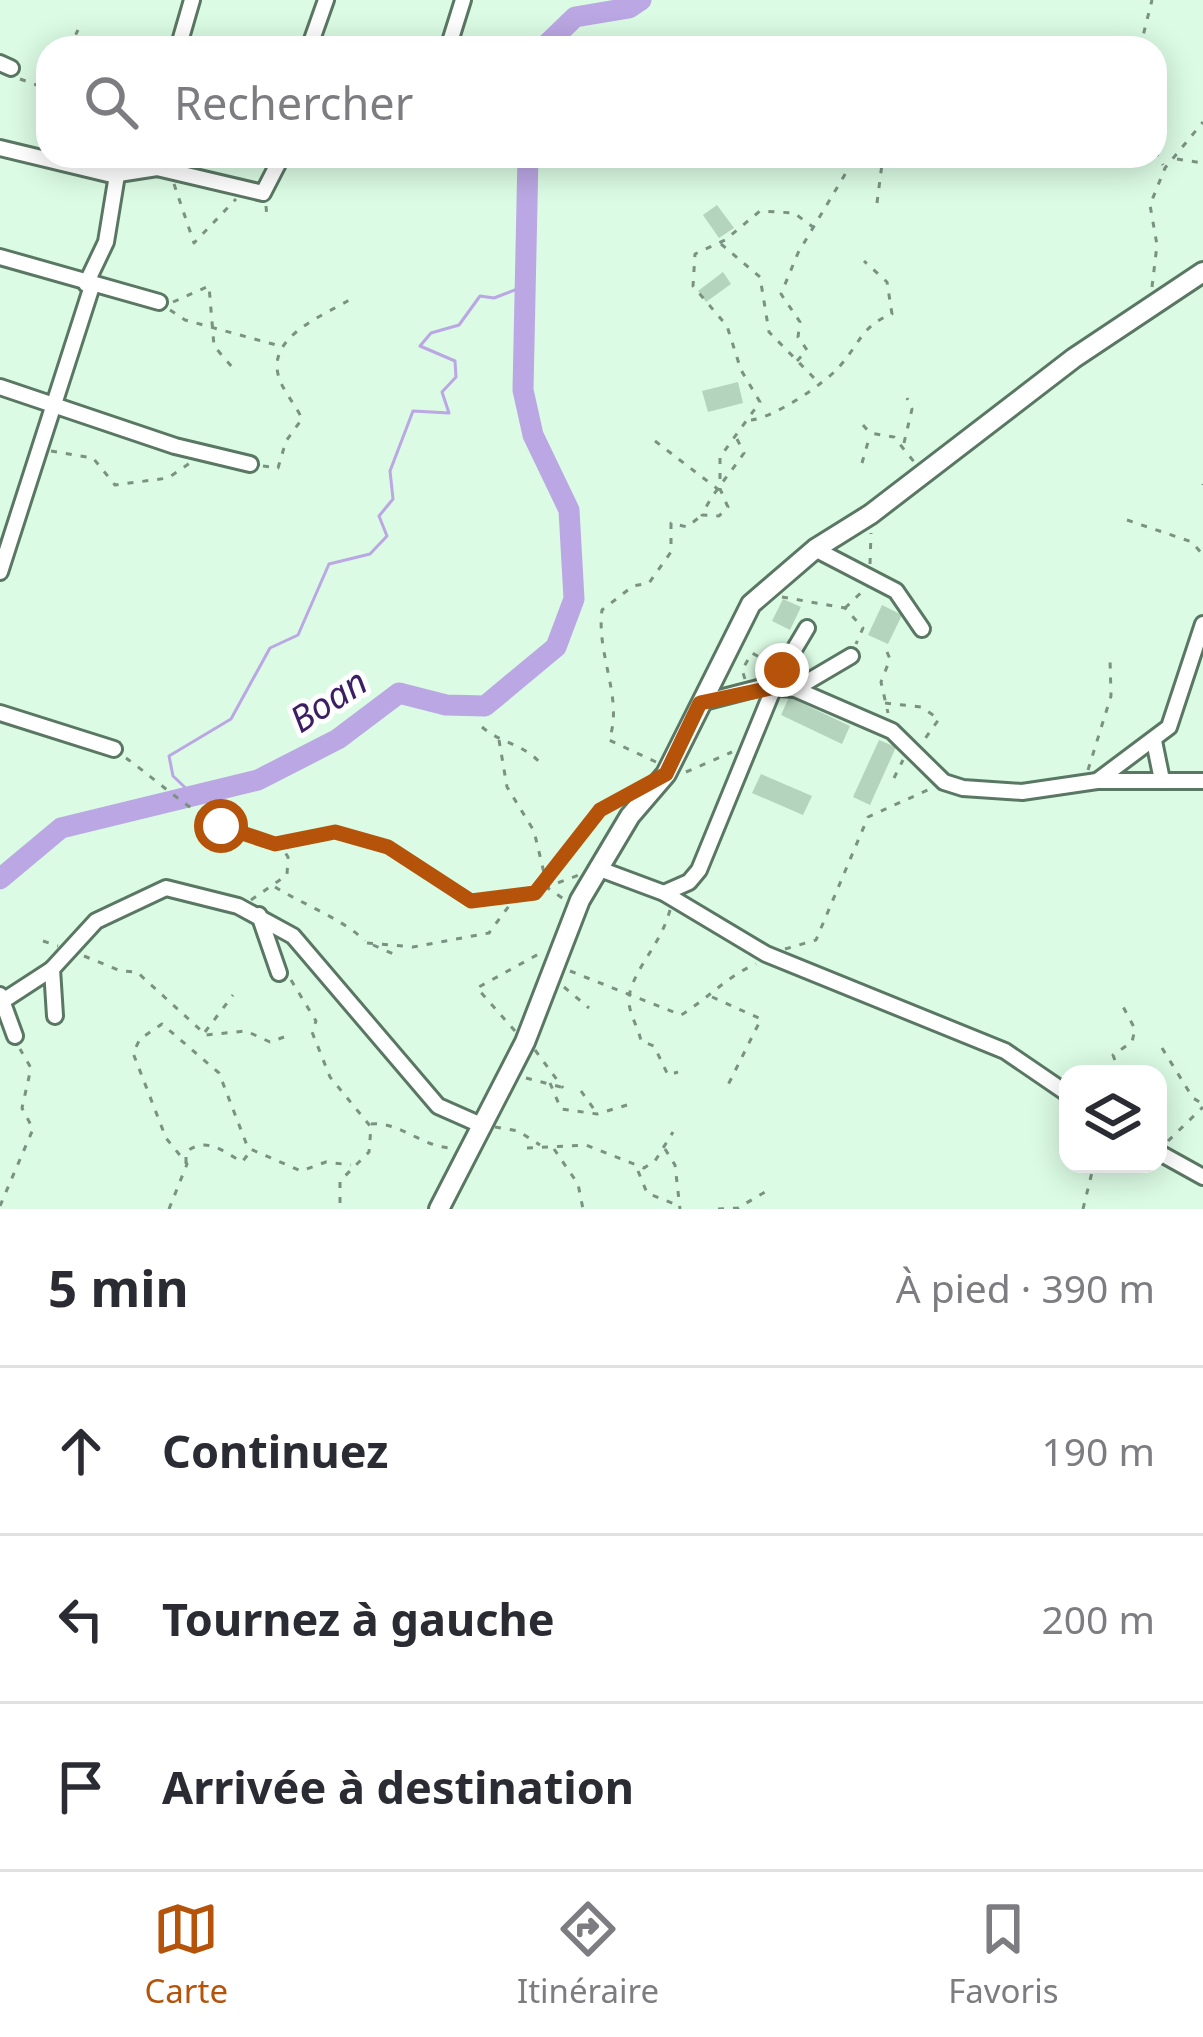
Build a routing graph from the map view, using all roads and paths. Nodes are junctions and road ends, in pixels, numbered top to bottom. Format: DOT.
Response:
graph roads {
  1 [pos="192,0"];
  2 [pos="326,0"];
  3 [pos="463,0"];
  4 [pos="1152,0"];
  5 [pos="78,30"];
  6 [pos="75,36"];
  7 [pos="182,36"];
  8 [pos="313,36"];
  9 [pos="452,36"];
  10 [pos="1143,36"];
  11 [pos="6,66"];
  12 [pos="36,86"];
  13 [pos="1203,122"];
  14 [pos="0,148"];
  15 [pos="36,156"];
  16 [pos="1175,159"];
  17 [pos="1203,164"];
  18 [pos="1167,166"];
  19 [pos="87,168"];
  20 [pos="141,168"];
  21 [pos="152,168"];
  22 [pos="277,168"];
  23 [pos="849,168"];
  24 [pos="882,168"];
  25 [pos="1165,168"];
  26 [pos="169,170"];
  27 [pos="117,175"];
  28 [pos="246,190"];
  29 [pos="878,203"];
  30 [pos="813,227"];
  31 [pos="719,242"];
  32 [pos="0,257"];
  33 [pos="863,261"];
  34 [pos="1203,272"];
  35 [pos="89,285"];
  36 [pos="349,300"];
  37 [pos="159,302"];
  38 [pos="1145,308"];
  39 [pos="210,324"];
  40 [pos="282,346"];
  41 [pos="797,361"];
  42 [pos="232,367"];
  43 [pos="818,382"];
  44 [pos="0,387"];
  45 [pos="908,398"];
  46 [pos="53,405"];
  47 [pos="750,420"];
  48 [pos="863,425"];
  49 [pos="870,433"];
  50 [pos="737,440"];
  51 [pos="655,441"];
  52 [pos="904,445"];
  53 [pos="39,449"];
  54 [pos="199,452"];
  55 [pos="862,463"];
  56 [pos="250,464"];
  57 [pos="922,475"];
  58 [pos="721,491"];
  59 [pos="871,514"];
  60 [pos="702,515"];
  61 [pos="1126,520"];
  62 [pos="8,521"];
  63 [pos="815,550"];
  64 [pos="1203,555"];
  65 [pos="0,572"];
  66 [pos="850,572"];
  67 [pos="872,581"];
  68 [pos="751,604"];
  69 [pos="845,608"];
  70 [pos="1203,624"];
  71 [pos="807,628"];
  72 [pos="922,629"];
  73 [pos="886,652"];
  74 [pos="851,656"];
  75 [pos="1110,659"];
  76 [pos="782,670"];
  77 [pos="776,687"];
  78 [pos="752,689"];
  79 [pos="795,689"];
  80 [pos="700,703"];
  81 [pos="885,703"];
  82 [pos="0,712"];
  83 [pos="482,727"];
  84 [pos="892,731"];
  85 [pos="499,740"];
  86 [pos="1154,741"];
  87 [pos="910,748"];
  88 [pos="114,749"];
  89 [pos="737,751"];
  90 [pos="710,761"];
  91 [pos="543,766"];
  92 [pos="668,771"];
  93 [pos="894,778"];
  94 [pos="1162,780"];
  95 [pos="1203,781"];
  96 [pos="944,782"];
  97 [pos="1091,782"];
  98 [pos="279,843"];
  99 [pos="598,868"];
  100 [pos="547,881"];
  101 [pos="275,886"];
  102 [pos="544,888"];
  103 [pos="664,893"];
  104 [pos="516,897"];
  105 [pos="580,900"];
  106 [pos="238,905"];
  107 [pos="260,915"];
  108 [pos="43,941"];
  109 [pos="368,943"];
  110 [pos="67,948"];
  111 [pos="766,954"];
  112 [pos="398,956"];
  113 [pos="557,967"];
  114 [pos="52,969"];
  115 [pos="279,973"];
  116 [pos="630,991"];
  117 [pos="233,995"];
  118 [pos="710,996"];
  119 [pos="2,998"];
  120 [pos="1120,1001"];
  121 [pos="589,1008"];
  122 [pos="55,1016"];
  123 [pos="204,1034"];
  124 [pos="15,1036"];
  125 [pos="284,1037"];
  126 [pos="525,1042"];
  127 [pos="1162,1048"];
  128 [pos="1116,1065"];
  129 [pos="508,1072"];
  130 [pos="678,1072"];
  131 [pos="723,1082"];
  132 [pos="550,1083"];
  133 [pos="1059,1088"];
  134 [pos="581,1091"];
  135 [pos="1203,1105"];
  136 [pos="627,1106"];
  137 [pos="596,1114"];
  138 [pos="369,1124"];
  139 [pos="482,1125"];
  140 [pos="673,1132"];
  141 [pos="1167,1142"];
  142 [pos="544,1147"];
  143 [pos="527,1148"];
  144 [pos="553,1148"];
  145 [pos="664,1148"];
  146 [pos="470,1149"];
  147 [pos="252,1150"];
  148 [pos="1167,1156"];
  149 [pos="186,1163"];
  150 [pos="351,1165"];
  151 [pos="637,1169"];
  152 [pos="1092,1173"];
  153 [pos="1203,1177"];
  154 [pos="770,1189"];
  155 [pos="0,1206"];
  156 [pos="443,1207"];
  157 [pos="679,1207"];
  158 [pos="169,1209"];
  159 [pos="340,1209"];
  160 [pos="583,1209"];
  161 [pos="718,1209"];
  162 [pos="1083,1209"];
  1 -- 7 [label="street"];
  2 -- 8 [label="street"];
  3 -- 9 [label="street"];
  4 -- 10 [label="path"];
  5 -- 6 [label="path"];
  11 -- 12 [label="path"];
  13 -- 16 [label="path"];
  14 -- 15 [label="street"];
  16 -- 17 [label="path"];
  16 -- 18 [label="path"];
  19 -- 27 [label="street"];
  20 -- 27 [label="street"];
  21 -- 26 [label="street"];
  22 -- 28 [label="street"];
  23 -- 30 [label="path"];
  24 -- 29 [label="path"];
  25 -- 38 [label="path"];
  26 -- 28 [label="street"];
  26 -- 28 [label="path"];
  27 -- 35 [label="street"];
  30 -- 31 [label="path"];
  30 -- 41 [label="path"];
  31 -- 41 [label="path"];
  31 -- 47 [label="path"];
  32 -- 35 [label="street"];
  33 -- 43 [label="path"];
  34 -- 38 [label="main road"];
  35 -- 37 [label="street"];
  35 -- 46 [label="street"];
  36 -- 40 [label="path"];
  37 -- 39 [label="path"];
  37 -- 39 [label="path"];
  38 -- 57 [label="main road"];
  39 -- 40 [label="path"];
  39 -- 42 [label="path"];
  40 -- 56 [label="path"];
  41 -- 43 [label="path"];
  43 -- 47 [label="path"];
  44 -- 46 [label="street"];
  45 -- 52 [label="path"];
  46 -- 53 [label="street"];
  46 -- 54 [label="street"];
  47 -- 50 [label="path"];
  48 -- 49 [label="path"];
  49 -- 52 [label="path"];
  49 -- 55 [label="path"];
  50 -- 58 [label="path"];
  50 -- 58 [label="path"];
  51 -- 58 [label="path"];
  52 -- 57 [label="path"];
  53 -- 54 [label="path"];
  53 -- 62 [label="street"];
  54 -- 56 [label="street"];
  57 -- 59 [label="main road"];
  58 -- 60 [label="path"];
  58 -- 60 [label="path"];
  59 -- 63 [label="main road"];
  59 -- 66 [label="path"];
  60 -- 92 [label="path"];
  61 -- 64 [label="path"];
  62 -- 65 [label="street"];
  63 -- 66 [label="street"];
  63 -- 68 [label="main road"];
  66 -- 67 [label="street"];
  67 -- 69 [label="path"];
  67 -- 72 [label="street"];
  68 -- 69 [label="path"];
  68 -- 80 [label="main road"];
  69 -- 74 [label="path"];
  70 -- 86 [label="street"];
  71 -- 76 [label="street"];
  73 -- 81 [label="path"];
  74 -- 79 [label="street"];
  75 -- 97 [label="path"];
  76 -- 77 [label="street"];
  76 -- 78 [label="path"];
  77 -- 78 [label="street"];
  77 -- 79 [label="street"];
  77 -- 103 [label="street"];
  78 -- 80 [label="street"];
  79 -- 84 [label="street"];
  80 -- 92 [label="main road"];
  81 -- 84 [label="path"];
  81 -- 87 [label="path"];
  82 -- 88 [label="street"];
  83 -- 85 [label="path"];
  84 -- 87 [label="street"];
  85 -- 91 [label="path"];
  85 -- 100 [label="path"];
  86 -- 94 [label="street"];
  86 -- 97 [label="street"];
  87 -- 93 [label="path"];
  87 -- 96 [label="street"];
  88 -- 98 [label="path"];
  89 -- 90 [label="path"];
  92 -- 99 [label="main road"];
  92 -- 100 [label="path"];
  94 -- 95 [label="street"];
  94 -- 97 [label="street"];
  96 -- 97 [label="street"];
  96 -- 111 [label="path"];
  98 -- 101 [label="path"];
  98 -- 104 [label="path"];
  99 -- 102 [label="path"];
  99 -- 103 [label="street"];
  99 -- 105 [label="main road"];
  100 -- 102 [label="path"];
  100 -- 104 [label="path"];
  101 -- 106 [label="path"];
  101 -- 109 [label="path"];
  102 -- 105 [label="path"];
  103 -- 111 [label="street"];
  103 -- 116 [label="path"];
  104 -- 109 [label="path"];
  105 -- 113 [label="main road"];
  106 -- 107 [label="street"];
  106 -- 110 [label="street"];
  107 -- 115 [label="street"];
  107 -- 139 [label="street"];
  108 -- 110 [label="path"];
  109 -- 112 [label="path"];
  110 -- 114 [label="street"];
  110 -- 123 [label="path"];
  111 -- 118 [label="path"];
  111 -- 133 [label="street"];
  113 -- 116 [label="path"];
  113 -- 121 [label="path"];
  113 -- 126 [label="main road"];
  113 -- 126 [label="path"];
  114 -- 119 [label="street"];
  114 -- 122 [label="street"];
  115 -- 138 [label="path"];
  116 -- 118 [label="path"];
  116 -- 130 [label="path"];
  117 -- 123 [label="path"];
  118 -- 131 [label="path"];
  119 -- 124 [label="street"];
  120 -- 128 [label="path"];
  123 -- 125 [label="path"];
  124 -- 155 [label="path"];
  126 -- 129 [label="main road"];
  126 -- 132 [label="path"];
  127 -- 135 [label="path"];
  129 -- 132 [label="path"];
  129 -- 139 [label="main road"];
  132 -- 137 [label="path"];
  134 -- 137 [label="path"];
  135 -- 141 [label="path"];
  136 -- 137 [label="path"];
  138 -- 146 [label="path"];
  138 -- 150 [label="path"];
  139 -- 142 [label="path"];
  139 -- 146 [label="main road"];
  140 -- 145 [label="path"];
  142 -- 143 [label="path"];
  142 -- 144 [label="path"];
  144 -- 151 [label="path"];
  144 -- 160 [label="path"];
  145 -- 151 [label="path"];
  145 -- 157 [label="path"];
  146 -- 156 [label="main road"];
  147 -- 149 [label="path"];
  147 -- 149 [label="path"];
  147 -- 150 [label="path"];
  148 -- 153 [label="street"];
  149 -- 158 [label="path"];
  150 -- 159 [label="path"];
  151 -- 157 [label="path"];
  152 -- 162 [label="path"];
  154 -- 161 [label="path"];
}
